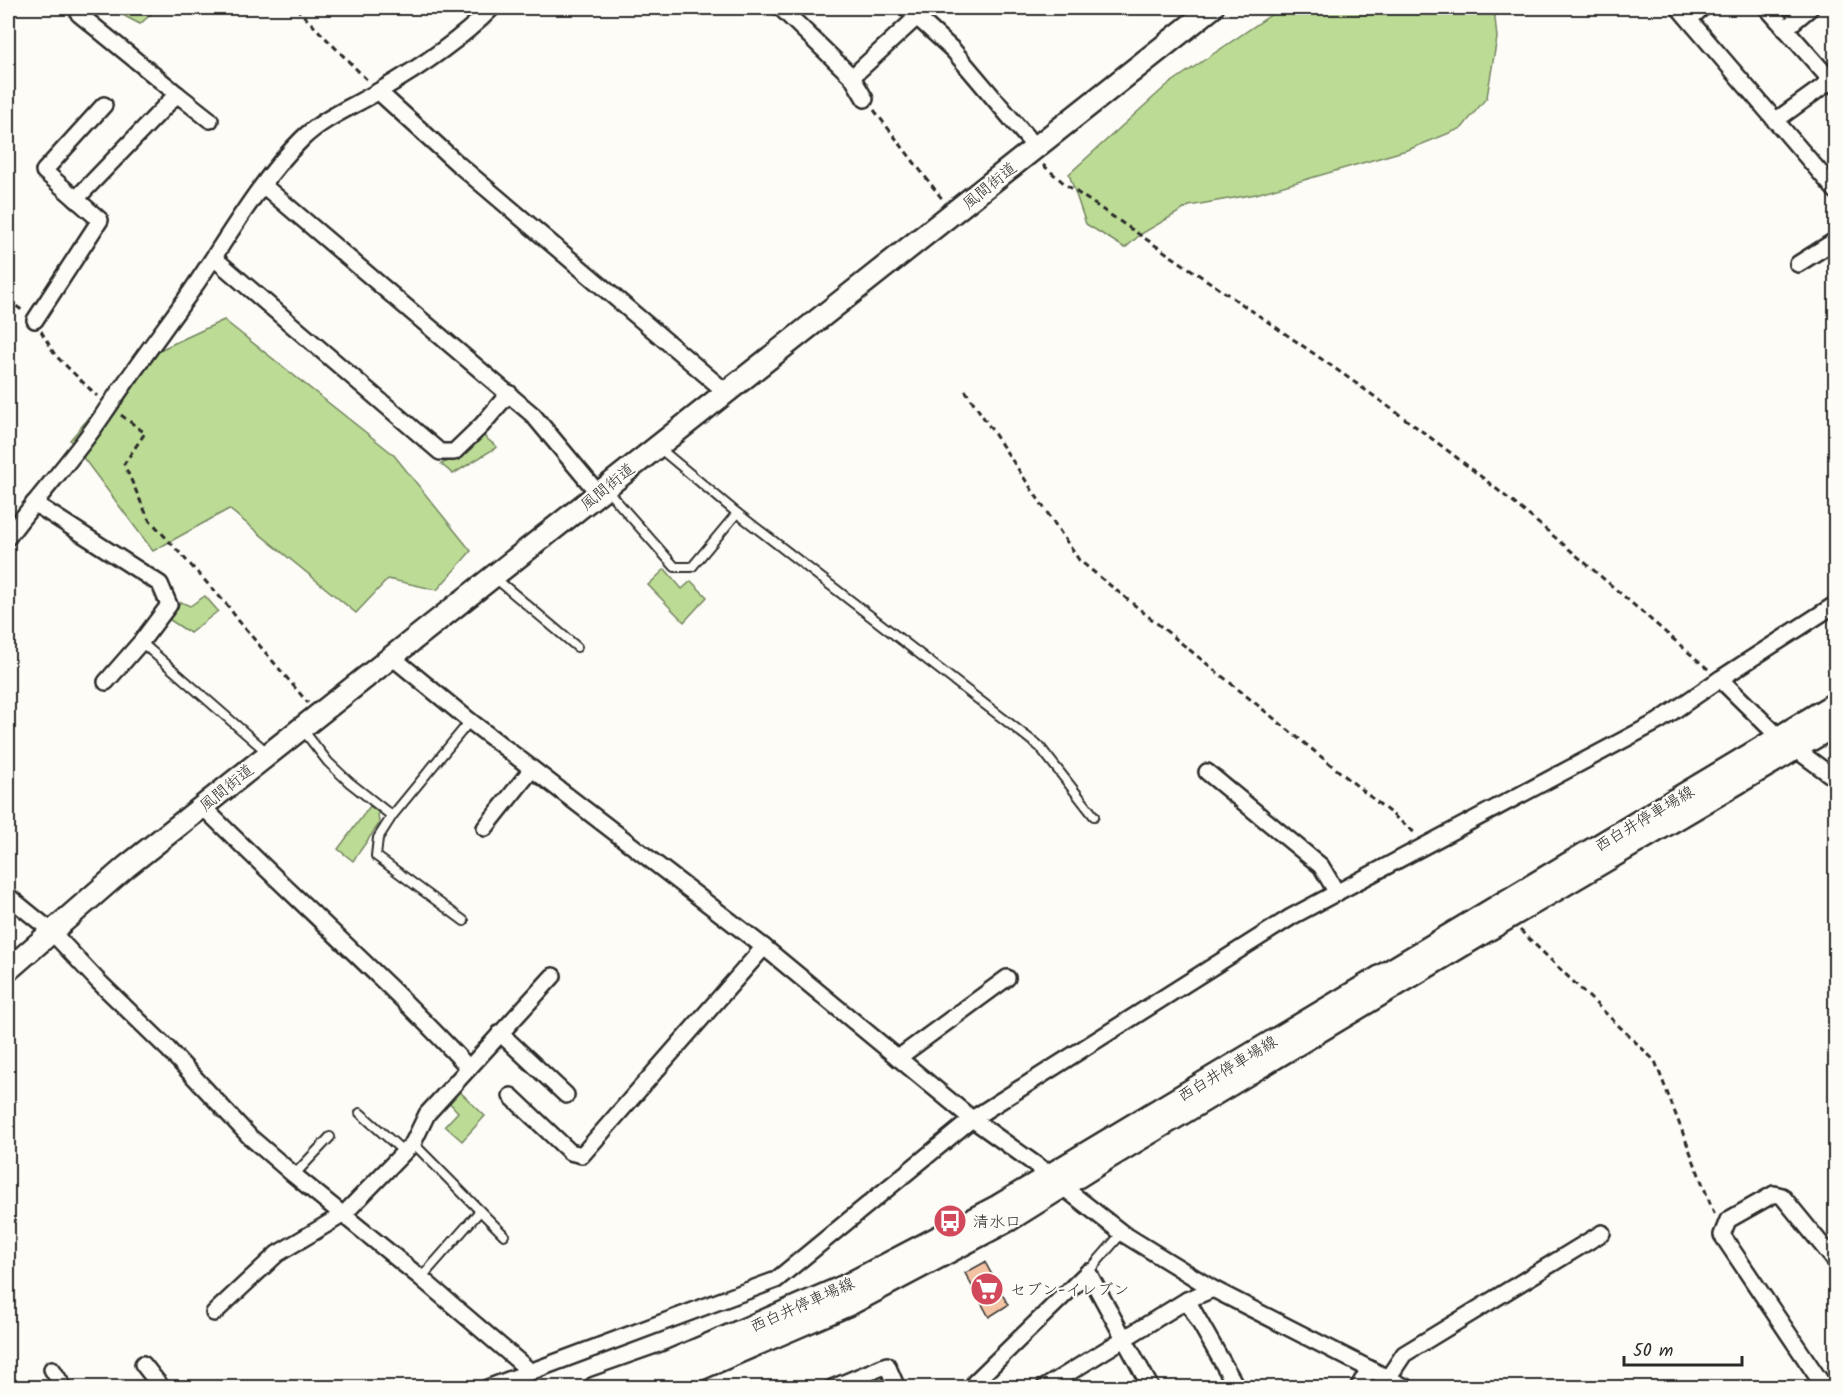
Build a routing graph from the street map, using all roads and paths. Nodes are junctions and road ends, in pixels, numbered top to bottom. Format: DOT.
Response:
graph roads {
  1 [pos="296,8"];
  2 [pos="492,8"];
  3 [pos="781,8"];
  4 [pos="1212,8"];
  5 [pos="1702,8"];
  6 [pos="1767,8"];
  7 [pos="1810,8"];
  8 [pos="912,12"];
  9 [pos="1684,13"];
  10 [pos="79,14"];
  11 [pos="1785,29"];
  12 [pos="852,77"];
  13 [pos="1834,81"];
  14 [pos="379,92"];
  15 [pos="177,94"];
  16 [pos="865,99"];
  17 [pos="104,105"];
  18 [pos="210,120"];
  19 [pos="1775,121"];
  20 [pos="1032,150"];
  21 [pos="264,186"];
  22 [pos="1836,191"];
  23 [pos="76,199"];
  24 [pos="953,213"];
  25 [pos="1836,240"];
  26 [pos="214,258"];
  27 [pos="1798,264"];
  28 [pos="8,300"];
  29 [pos="35,320"];
  30 [pos="965,390"];
  31 [pos="726,392"];
  32 [pos="509,393"];
  33 [pos="108,406"];
  34 [pos="657,446"];
  35 [pos="602,490"];
  36 [pos="34,503"];
  37 [pos="737,513"];
  38 [pos="8,537"];
  39 [pos="493,576"];
  40 [pos="1836,604"];
  41 [pos="141,642"];
  42 [pos="576,647"];
  43 [pos="392,657"];
  44 [pos="1720,679"];
  45 [pos="106,682"];
  46 [pos="1836,703"];
  47 [pos="318,715"];
  48 [pos="470,721"];
  49 [pos="1836,725"];
  50 [pos="302,728"];
  51 [pos="1788,743"];
  52 [pos="268,753"];
  53 [pos="532,769"];
  54 [pos="1206,772"];
  55 [pos="1836,779"];
  56 [pos="202,807"];
  57 [pos="392,816"];
  58 [pos="1094,816"];
  59 [pos="485,828"];
  60 [pos="1428,844"];
  61 [pos="1337,892"];
  62 [pos="8,896"];
  63 [pos="1509,918"];
  64 [pos="464,921"];
  65 [pos="51,931"];
  66 [pos="764,948"];
  67 [pos="8,970"];
  68 [pos="553,976"];
  69 [pos="1007,978"];
  70 [pos="500,1033"];
  71 [pos="898,1058"];
  72 [pos="469,1068"];
  73 [pos="566,1095"];
  74 [pos="511,1096"];
  75 [pos="360,1113"];
  76 [pos="972,1119"];
  77 [pos="330,1137"];
  78 [pos="408,1147"];
  79 [pos="294,1175"];
  80 [pos="1056,1181"];
  81 [pos="480,1211"];
  82 [pos="344,1214"];
  83 [pos="1122,1233"];
  84 [pos="1602,1233"];
  85 [pos="504,1235"];
  86 [pos="1722,1235"];
  87 [pos="1836,1262"];
  88 [pos="1088,1272"];
  89 [pos="421,1278"];
  90 [pos="1213,1289"];
  91 [pos="1187,1300"];
  92 [pos="214,1313"];
  93 [pos="1124,1338"];
  94 [pos="143,1364"];
  95 [pos="52,1369"];
  96 [pos="1369,1369"];
  97 [pos="531,1372"];
  98 [pos="1389,1378"];
  99 [pos="653,1383"];
  100 [pos="1061,1383"];
  101 [pos="64,1388"];
  102 [pos="162,1388"];
  103 [pos="487,1388"];
  104 [pos="595,1388"];
  105 [pos="832,1388"];
  106 [pos="897,1388"];
  107 [pos="978,1388"];
  108 [pos="1044,1388"];
  109 [pos="1151,1388"];
  110 [pos="1237,1388"];
  111 [pos="1358,1388"];
  112 [pos="1407,1388"];
  113 [pos="1825,1388"];
  1 -- 14 [label="path"];
  2 -- 14 [label="street"];
  3 -- 12 [label="street"];
  4 -- 20 [label="main road, 風間街道"];
  5 -- 9 [label="street"];
  6 -- 11 [label="street"];
  7 -- 11 [label="street"];
  8 -- 12 [label="street"];
  8 -- 20 [label="street"];
  9 -- 19 [label="street"];
  10 -- 15 [label="street"];
  11 -- 13 [label="street"];
  12 -- 16 [label="street"];
  13 -- 19 [label="street"];
  14 -- 21 [label="street"];
  14 -- 31 [label="street"];
  15 -- 18 [label="street"];
  15 -- 23 [label="street"];
  16 -- 24 [label="path"];
  17 -- 23 [label="street"];
  19 -- 22 [label="street"];
  20 -- 24 [label="main road, 風間街道"];
  20 -- 44 [label="path"];
  21 -- 26 [label="street"];
  21 -- 32 [label="street"];
  23 -- 29 [label="street"];
  24 -- 31 [label="main road, 風間街道"];
  25 -- 27 [label="street"];
  26 -- 32 [label="street"];
  26 -- 33 [label="street"];
  28 -- 29 [label="path"];
  29 -- 33 [label="path"];
  30 -- 60 [label="path"];
  31 -- 34 [label="main road, 風間街道"];
  32 -- 35 [label="street"];
  33 -- 36 [label="street"];
  33 -- 47 [label="path"];
  34 -- 35 [label="main road, 風間街道"];
  34 -- 37 [label="lane"];
  35 -- 37 [label="lane"];
  35 -- 39 [label="main road, 風間街道"];
  36 -- 38 [label="street"];
  36 -- 41 [label="street"];
  37 -- 58 [label="lane"];
  39 -- 42 [label="lane"];
  39 -- 43 [label="main road, 風間街道"];
  40 -- 44 [label="street"];
  41 -- 45 [label="street"];
  41 -- 52 [label="lane"];
  43 -- 47 [label="main road, 風間街道"];
  43 -- 48 [label="street"];
  44 -- 51 [label="street"];
  44 -- 60 [label="street"];
  46 -- 51 [label="main road, 西白井停車場線"];
  47 -- 50 [label="main road, 風間街道"];
  48 -- 53 [label="street"];
  48 -- 57 [label="lane"];
  49 -- 51 [label="main road, 西白井停車場線"];
  50 -- 52 [label="main road, 風間街道"];
  50 -- 57 [label="lane"];
  51 -- 55 [label="street"];
  51 -- 63 [label="main road, 西白井停車場線"];
  51 -- 80 [label="main road, 西白井停車場線"];
  52 -- 56 [label="main road, 風間街道"];
  53 -- 59 [label="street"];
  53 -- 66 [label="street"];
  54 -- 61 [label="street"];
  56 -- 65 [label="main road, 風間街道"];
  56 -- 72 [label="street"];
  57 -- 64 [label="lane"];
  60 -- 61 [label="street"];
  61 -- 76 [label="street"];
  62 -- 65 [label="street"];
  63 -- 80 [label="main road, 西白井停車場線"];
  63 -- 86 [label="path"];
  65 -- 67 [label="main road, 風間街道"];
  65 -- 79 [label="street"];
  66 -- 71 [label="street"];
  66 -- 74 [label="street"];
  68 -- 70 [label="street"];
  69 -- 71 [label="street"];
  70 -- 72 [label="street"];
  70 -- 73 [label="street"];
  71 -- 76 [label="street"];
  72 -- 78 [label="street"];
  75 -- 78 [label="lane"];
  76 -- 80 [label="street"];
  76 -- 97 [label="street"];
  77 -- 79 [label="lane"];
  78 -- 81 [label="lane"];
  78 -- 82 [label="street"];
  79 -- 82 [label="street"];
  80 -- 83 [label="street"];
  80 -- 99 [label="main road, 西白井停車場線"];
  81 -- 85 [label="lane"];
  81 -- 89 [label="lane"];
  82 -- 89 [label="street"];
  82 -- 92 [label="street"];
  83 -- 88 [label="lane"];
  83 -- 90 [label="street"];
  84 -- 98 [label="street"];
  86 -- 87 [label="street"];
  86 -- 113 [label="street"];
  88 -- 93 [label="street"];
  88 -- 107 [label="street"];
  89 -- 97 [label="street"];
  90 -- 91 [label="street"];
  90 -- 96 [label="street"];
  91 -- 93 [label="street"];
  91 -- 110 [label="street"];
  93 -- 100 [label="street"];
  93 -- 109 [label="street"];
  94 -- 102 [label="street"];
  95 -- 101 [label="street"];
  96 -- 98 [label="street"];
  96 -- 111 [label="street"];
  97 -- 103 [label="street"];
  98 -- 112 [label="street"];
  99 -- 104 [label="main road, 西白井停車場線"];
  100 -- 108 [label="street"];
  105 -- 106 [label="street"];
}
